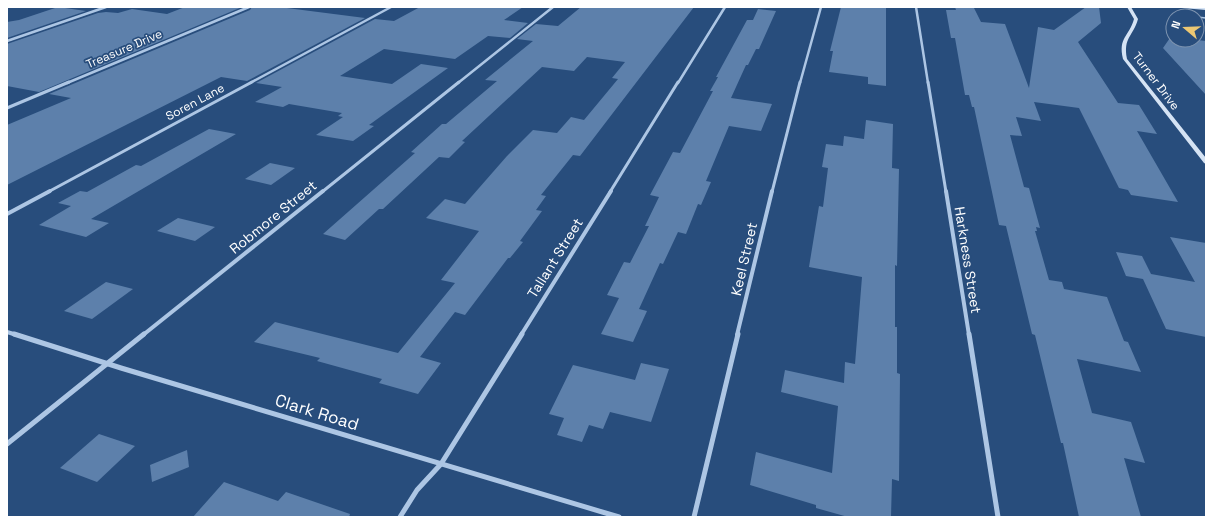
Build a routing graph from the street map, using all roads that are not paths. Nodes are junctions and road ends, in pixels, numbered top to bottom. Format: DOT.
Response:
graph roads {
  1 [pos="106,7"];
  2 [pos="249,7"];
  3 [pos="391,7"];
  4 [pos="553,7"];
  5 [pos="724,7"];
  6 [pos="821,7"];
  7 [pos="916,7"];
  8 [pos="1129,7"];
  9 [pos="1182,7"];
  10 [pos="1206,9"];
  11 [pos="7,41"];
  12 [pos="7,108"];
  13 [pos="1206,162"];
  14 [pos="7,214"];
  15 [pos="7,332"];
  16 [pos="108,363"];
  17 [pos="7,444"];
  18 [pos="441,464"];
  19 [pos="400,517"];
  20 [pos="619,517"];
  21 [pos="694,517"];
  22 [pos="998,517"];
  1 -- 11 [label="street"];
  2 -- 12 [label="street, Treasure Drive"];
  3 -- 14 [label="street, Soren Lane"];
  4 -- 16 [label="street, Robmore Street"];
  5 -- 18 [label="street, Tallant Street"];
  6 -- 21 [label="street, Keel Street"];
  7 -- 22 [label="street, Harkness Street"];
  8 -- 13 [label="street, Turner Drive"];
  9 -- 10 [label="street"];
  15 -- 16 [label="street, Clark Road"];
  16 -- 17 [label="street, Robmore Street"];
  16 -- 18 [label="street, Clark Road"];
  18 -- 19 [label="street, Tallant Street"];
  18 -- 20 [label="street, Clark Road"];
}
